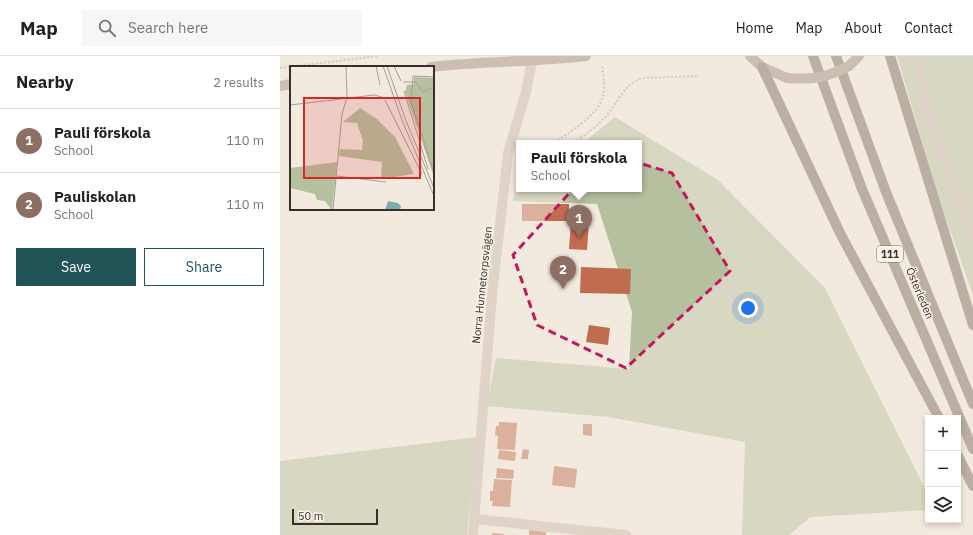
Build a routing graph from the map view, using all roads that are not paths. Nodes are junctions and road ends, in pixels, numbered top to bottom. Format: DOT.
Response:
graph roads {
  1 [pos="586,56"];
  2 [pos="750,56"];
  3 [pos="813,56"];
  4 [pos="836,56"];
  5 [pos="859,56"];
  6 [pos="890,56"];
  7 [pos="921,56"];
  8 [pos="533,59"];
  9 [pos="434,67"];
  10 [pos="762,67"];
  11 [pos="290,84"];
  12 [pos="280,86"];
  13 [pos="973,239"];
  14 [pos="973,325"];
  15 [pos="973,404"];
  16 [pos="937,415"];
  17 [pos="973,450"];
  18 [pos="961,462"];
  19 [pos="973,486"];
  20 [pos="475,519"];
  21 [pos="473,535"];
  22 [pos="626,535"];
  1 -- 8 [label="street"];
  2 -- 10 [label="street"];
  3 -- 17 [label="main road, Österleden / 111"];
  4 -- 15 [label="main road, Österleden / 111"];
  5 -- 10 [label="street, bridge"];
  6 -- 14 [label="main road"];
  7 -- 13 [label="street"];
  8 -- 9 [label="street"];
  8 -- 20 [label="street, Norra Hunnetorpsvägen"];
  10 -- 16 [label="main road"];
  11 -- 12 [label="street"];
  18 -- 19 [label="main road"];
  20 -- 21 [label="street, Norra Hunnetorpsvägen"];
  20 -- 22 [label="street"];
}
